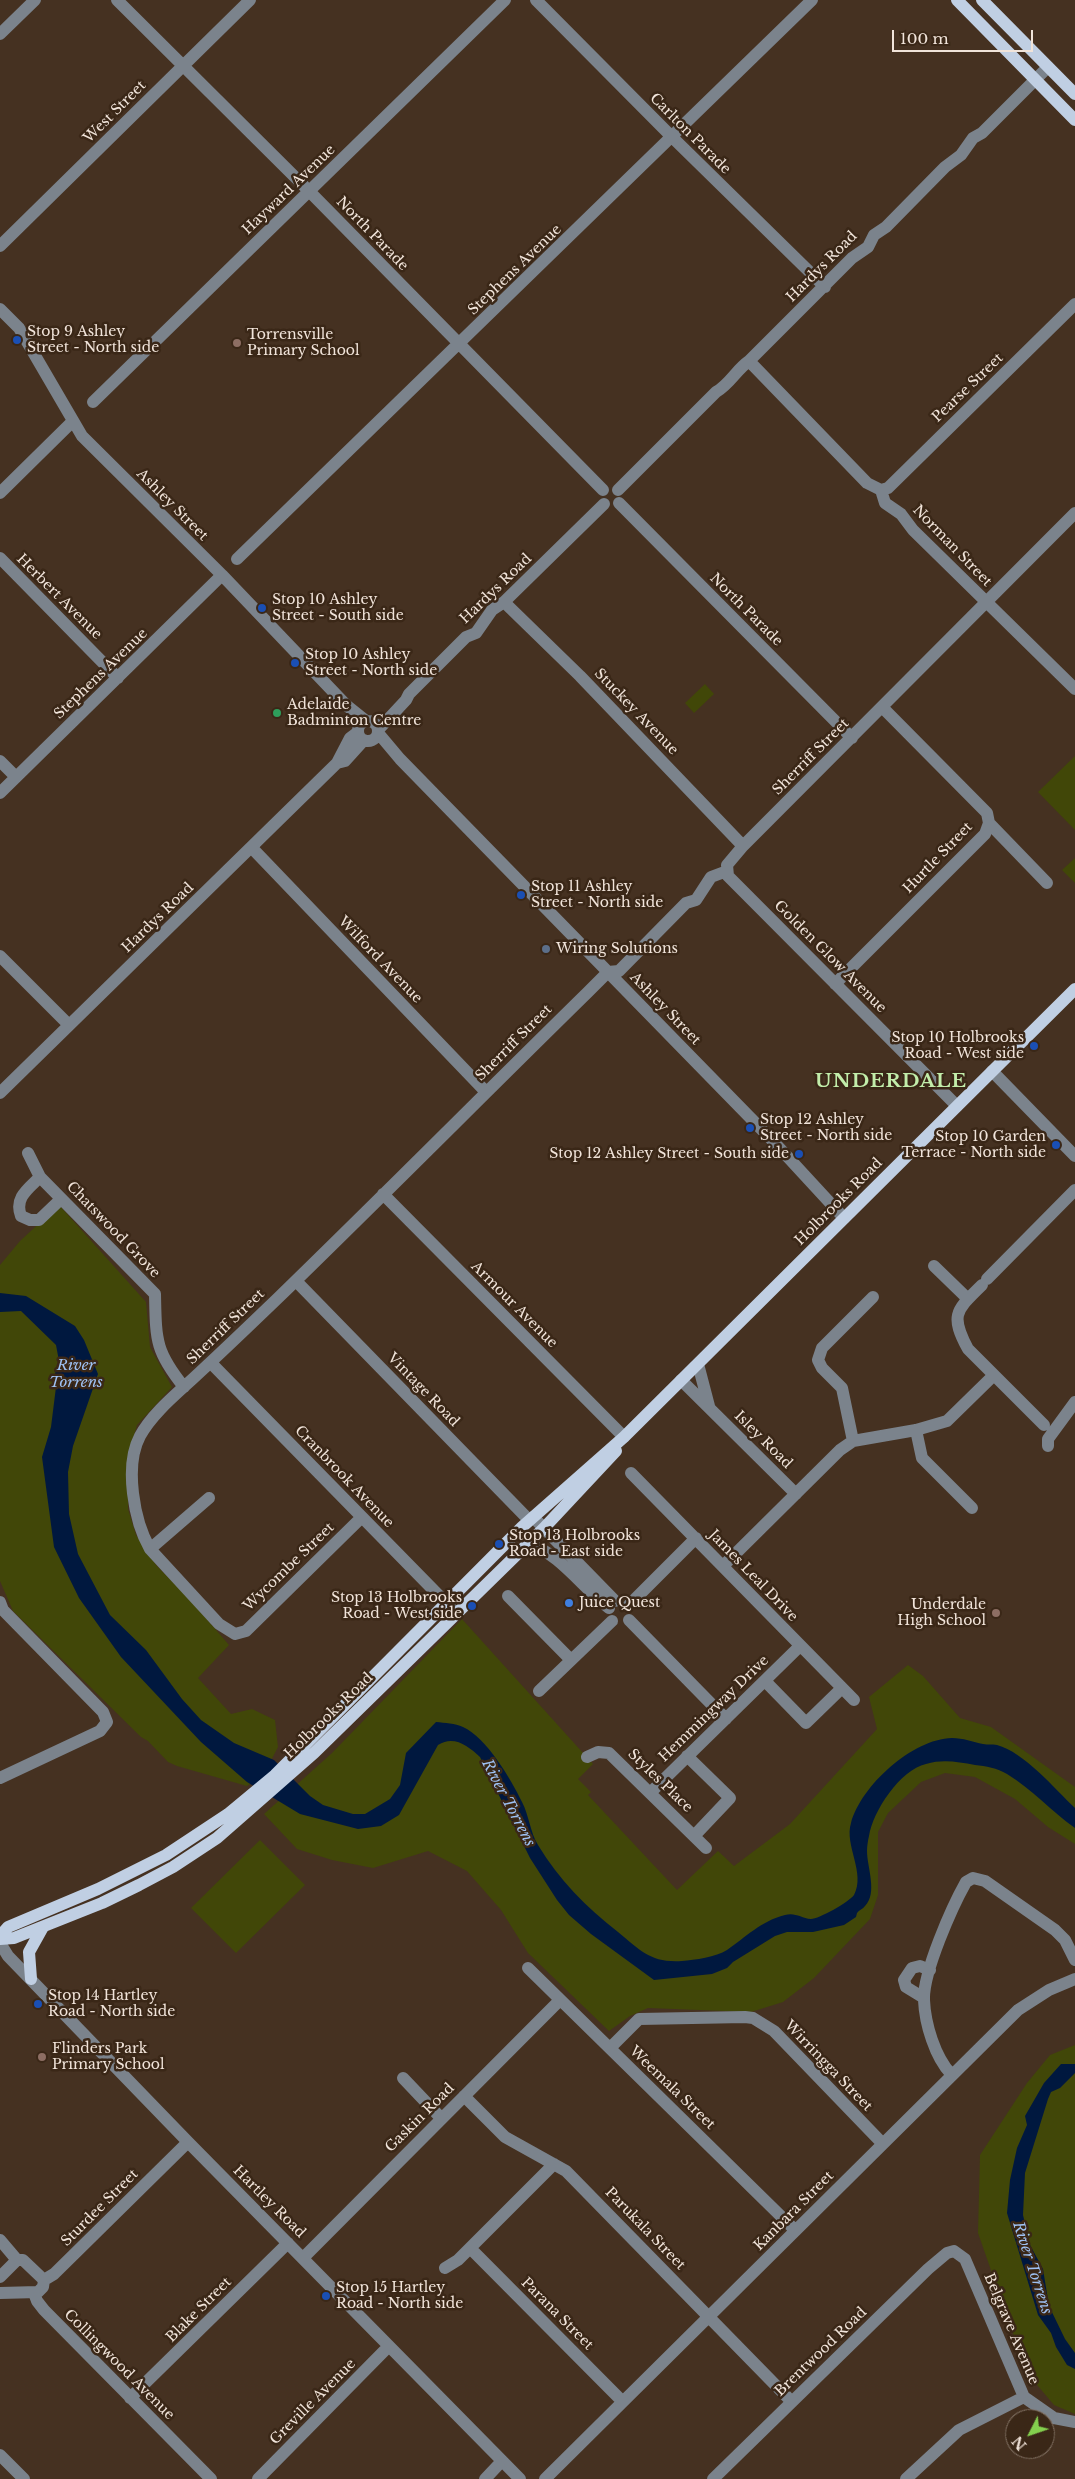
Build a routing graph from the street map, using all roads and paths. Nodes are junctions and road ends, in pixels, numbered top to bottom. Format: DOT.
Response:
graph roads {
  1 [pos="35,0"];
  2 [pos="117,0"];
  3 [pos="250,0"];
  4 [pos="505,0"];
  5 [pos="536,0"];
  6 [pos="812,0"];
  7 [pos="957,0"];
  8 [pos="982,0"];
  9 [pos="0,34"];
  10 [pos="183,66"];
  11 [pos="1048,67"];
  12 [pos="1035,80"];
  13 [pos="1075,94"];
  14 [pos="1075,120"];
  15 [pos="672,137"];
  16 [pos="310,191"];
  17 [pos="0,246"];
  18 [pos="825,286"];
  19 [pos="1075,304"];
  20 [pos="0,309"];
  21 [pos="459,345"];
  22 [pos="749,361"];
  23 [pos="93,402"];
  24 [pos="72,422"];
  25 [pos="603,490"];
  26 [pos="881,490"];
  27 [pos="0,493"];
  28 [pos="619,496"];
  29 [pos="604,504"];
  30 [pos="1075,513"];
  31 [pos="0,558"];
  32 [pos="237,559"];
  33 [pos="222,576"];
  34 [pos="504,602"];
  35 [pos="986,602"];
  36 [pos="118,678"];
  37 [pos="1075,689"];
  38 [pos="882,707"];
  39 [pos="369,730"];
  40 [pos="852,738"];
  41 [pos="0,762"];
  42 [pos="16,778"];
  43 [pos="0,793"];
  44 [pos="989,823"];
  45 [pos="743,846"];
  46 [pos="252,848"];
  47 [pos="727,871"];
  48 [pos="1047,883"];
  49 [pos="0,956"];
  50 [pos="608,972"];
  51 [pos="835,984"];
  52 [pos="1075,989"];
  53 [pos="69,1025"];
  54 [pos="992,1071"];
  55 [pos="486,1092"];
  56 [pos="0,1093"];
  57 [pos="956,1106"];
  58 [pos="28,1153"];
  59 [pos="1075,1156"];
  60 [pos="40,1177"];
  61 [pos="1075,1190"];
  62 [pos="383,1194"];
  63 [pos="61,1199"];
  64 [pos="844,1218"];
  65 [pos="934,1266"];
  66 [pos="296,1281"];
  67 [pos="873,1296"];
  68 [pos="968,1299"];
  69 [pos="211,1362"];
  70 [pos="698,1364"];
  71 [pos="994,1375"];
  72 [pos="682,1380"];
  73 [pos="184,1387"];
  74 [pos="672,1390"];
  75 [pos="1075,1402"];
  76 [pos="710,1408"];
  77 [pos="1044,1424"];
  78 [pos="916,1430"];
  79 [pos="624,1437"];
  80 [pos="854,1441"];
  81 [pos="1048,1446"];
  82 [pos="631,1473"];
  83 [pos="796,1494"];
  84 [pos="209,1498"];
  85 [pos="972,1508"];
  86 [pos="362,1517"];
  87 [pos="531,1519"];
  88 [pos="544,1528"];
  89 [pos="696,1538"];
  90 [pos="528,1543"];
  91 [pos="150,1549"];
  92 [pos="724,1566"];
  93 [pos="508,1596"];
  94 [pos="446,1603"];
  95 [pos="612,1604"];
  96 [pos="629,1604"];
  97 [pos="1,1608"];
  98 [pos="456,1613"];
  99 [pos="630,1620"];
  100 [pos="612,1621"];
  101 [pos="235,1634"];
  102 [pos="800,1646"];
  103 [pos="571,1660"];
  104 [pos="765,1680"];
  105 [pos="842,1688"];
  106 [pos="539,1691"];
  107 [pos="854,1700"];
  108 [pos="726,1719"];
  109 [pos="687,1756"];
  110 [pos="587,1757"];
  111 [pos="0,1778"];
  112 [pos="650,1793"];
  113 [pos="694,1836"];
  114 [pos="706,1848"];
  115 [pos="43,1928"];
  116 [pos="0,1938"];
  117 [pos="0,1943"];
  118 [pos="1075,1960"];
  119 [pos="528,1968"];
  120 [pos="930,1970"];
  121 [pos="31,1979"];
  122 [pos="1075,1979"];
  123 [pos="924,1998"];
  124 [pos="560,2000"];
  125 [pos="610,2048"];
  126 [pos="951,2074"];
  127 [pos="403,2078"];
  128 [pos="464,2096"];
  129 [pos="441,2118"];
  130 [pos="188,2142"];
  131 [pos="882,2144"];
  132 [pos="554,2164"];
  133 [pos="795,2230"];
  134 [pos="0,2240"];
  135 [pos="288,2243"];
  136 [pos="470,2248"];
  137 [pos="954,2251"];
  138 [pos="302,2258"];
  139 [pos="17,2260"];
  140 [pos="445,2268"];
  141 [pos="0,2276"];
  142 [pos="44,2280"];
  143 [pos="0,2293"];
  144 [pos="34,2293"];
  145 [pos="709,2316"];
  146 [pos="389,2346"];
  147 [pos="1024,2397"];
  148 [pos="130,2398"];
  149 [pos="622,2402"];
  150 [pos="792,2402"];
  151 [pos="1075,2422"];
  152 [pos="0,2455"];
  153 [pos="502,2461"];
  154 [pos="24,2479"];
  155 [pos="211,2479"];
  156 [pos="258,2479"];
  157 [pos="485,2479"];
  158 [pos="520,2479"];
  159 [pos="545,2479"];
  160 [pos="713,2479"];
  161 [pos="906,2479"];
  1 -- 9 [label="street"];
  2 -- 10 [label="street, North Parade"];
  3 -- 10 [label="street, West Street"];
  4 -- 16 [label="street, Hayward Avenue"];
  5 -- 15 [label="street, Carlton Parade"];
  6 -- 15 [label="street, Stephens Avenue"];
  7 -- 12 [label="main road"];
  8 -- 11 [label="main road"];
  10 -- 16 [label="street, North Parade"];
  10 -- 17 [label="street, West Street"];
  11 -- 12 [label="street, Hardys Road"];
  11 -- 13 [label="main road"];
  12 -- 14 [label="main road"];
  12 -- 18 [label="street, Hardys Road"];
  15 -- 18 [label="street, Carlton Parade"];
  15 -- 21 [label="street, Stephens Avenue"];
  16 -- 21 [label="street, North Parade"];
  16 -- 23 [label="street, Hayward Avenue"];
  18 -- 22 [label="street, Hardys Road"];
  19 -- 26 [label="street, Pearse Street"];
  20 -- 24 [label="street, Ashley Street"];
  21 -- 25 [label="street, North Parade"];
  21 -- 32 [label="street, Stephens Avenue"];
  22 -- 26 [label="street, Norman Street"];
  22 -- 28 [label="street, Hardys Road"];
  24 -- 27 [label="street"];
  24 -- 33 [label="street, Ashley Street"];
  25 -- 28 [label="street"];
  25 -- 29 [label="street"];
  26 -- 35 [label="street, Norman Street"];
  28 -- 29 [label="street"];
  28 -- 40 [label="street, North Parade"];
  29 -- 34 [label="street, Hardys Road"];
  30 -- 35 [label="street, Sherriff Street"];
  31 -- 36 [label="street, Herbert Avenue"];
  33 -- 36 [label="street, Stephens Avenue"];
  33 -- 39 [label="street, Ashley Street"];
  34 -- 39 [label="street, Hardys Road"];
  34 -- 45 [label="street, Stuckey Avenue"];
  35 -- 37 [label="street, Norman Street"];
  35 -- 38 [label="street, Sherriff Street"];
  36 -- 42 [label="street, Stephens Avenue"];
  38 -- 40 [label="street, Sherriff Street"];
  38 -- 44 [label="street, Hurtle Street"];
  39 -- 46 [label="street, Hardys Road"];
  39 -- 50 [label="street, Ashley Street"];
  40 -- 45 [label="street, Sherriff Street"];
  41 -- 42 [label="street"];
  42 -- 43 [label="street, Stephens Avenue"];
  44 -- 48 [label="street"];
  44 -- 51 [label="street, Hurtle Street"];
  45 -- 47 [label="street, Sherriff Street"];
  46 -- 53 [label="street, Hardys Road"];
  46 -- 55 [label="street, Wilford Avenue"];
  47 -- 50 [label="street, Sherriff Street"];
  47 -- 51 [label="street, Golden Glow Avenue"];
  49 -- 53 [label="street"];
  50 -- 55 [label="street, Sherriff Street"];
  50 -- 64 [label="street, Ashley Street"];
  51 -- 57 [label="street, Golden Glow Avenue"];
  52 -- 54 [label="main road, Holbrooks Road"];
  53 -- 56 [label="street, Hardys Road"];
  54 -- 57 [label="main road, Holbrooks Road"];
  54 -- 59 [label="street"];
  55 -- 62 [label="street, Sherriff Street"];
  57 -- 64 [label="main road, Holbrooks Road"];
  58 -- 60 [label="street, Chatswood Grove"];
  60 -- 63 [label="street, Chatswood Grove"];
  60 -- 63 [label="street"];
  61 -- 68 [label="street"];
  62 -- 66 [label="street, Sherriff Street"];
  62 -- 79 [label="street, Armour Avenue"];
  63 -- 73 [label="street, Chatswood Grove"];
  64 -- 70 [label="main road, Holbrooks Road"];
  65 -- 68 [label="street"];
  66 -- 69 [label="street, Sherriff Street"];
  66 -- 87 [label="street, Vintage Road"];
  67 -- 80 [label="street"];
  68 -- 71 [label="street"];
  69 -- 73 [label="street, Sherriff Street"];
  69 -- 86 [label="street, Cranbrook Avenue"];
  70 -- 72 [label="main road, Holbrooks Road"];
  70 -- 76 [label="street, Isley Road"];
  71 -- 77 [label="street"];
  71 -- 78 [label="street"];
  72 -- 74 [label="main road, Holbrooks Road"];
  72 -- 76 [label="street, Isley Road"];
  73 -- 91 [label="street, Sherriff Street"];
  74 -- 76 [label="street, Isley Road"];
  74 -- 79 [label="main road, Holbrooks Road"];
  75 -- 81 [label="street"];
  76 -- 83 [label="street, Isley Road"];
  78 -- 80 [label="street"];
  78 -- 85 [label="street"];
  79 -- 87 [label="main road, Holbrooks Road"];
  79 -- 88 [label="main road, Holbrooks Road"];
  80 -- 83 [label="street"];
  82 -- 89 [label="street, James Leal Drive"];
  83 -- 92 [label="street"];
  84 -- 91 [label="street"];
  86 -- 94 [label="street, Cranbrook Avenue"];
  86 -- 101 [label="street, Wycombe Street"];
  87 -- 88 [label="street, Vintage Road"];
  87 -- 94 [label="main road, Holbrooks Road"];
  88 -- 90 [label="main road, Holbrooks Road"];
  88 -- 95 [label="street, Vintage Road"];
  89 -- 92 [label="street, James Leal Drive"];
  89 -- 96 [label="street"];
  90 -- 95 [label="street"];
  90 -- 98 [label="main road, Holbrooks Road"];
  91 -- 101 [label="street, Sherriff Street"];
  92 -- 102 [label="street, James Leal Drive"];
  93 -- 103 [label="street"];
  94 -- 98 [label="street, Cranbrook Avenue"];
  94 -- 116 [label="main road, Holbrooks Road"];
  95 -- 96 [label="street"];
  95 -- 100 [label="street"];
  96 -- 99 [label="street"];
  97 -- 111 [label="street"];
  98 -- 115 [label="main road, Holbrooks Road"];
  99 -- 100 [label="street"];
  99 -- 108 [label="street"];
  100 -- 103 [label="street"];
  102 -- 104 [label="street, Hemmingway Drive"];
  102 -- 105 [label="street, James Leal Drive"];
  103 -- 106 [label="street"];
  104 -- 105 [label="street"];
  104 -- 108 [label="street, Hemmingway Drive"];
  105 -- 107 [label="street, James Leal Drive"];
  108 -- 109 [label="street, Hemmingway Drive"];
  109 -- 112 [label="street, Hemmingway Drive"];
  109 -- 113 [label="street"];
  110 -- 112 [label="street, Styles Place"];
  112 -- 113 [label="street, Styles Place"];
  113 -- 114 [label="street, Styles Place"];
  115 -- 116 [label="main road, Holbrooks Road"];
  115 -- 121 [label="main road"];
  117 -- 121 [label="street, Hartley Road"];
  118 -- 120 [label="street"];
  119 -- 124 [label="street, Weemala Street"];
  120 -- 123 [label="street"];
  120 -- 123 [label="street"];
  121 -- 130 [label="street, Hartley Road"];
  122 -- 126 [label="street, Kanbara Street"];
  123 -- 126 [label="street"];
  124 -- 125 [label="street, Weemala Street"];
  124 -- 128 [label="street, Gaskin Road"];
  125 -- 131 [label="street, Wirringga Street"];
  125 -- 133 [label="street, Weemala Street"];
  126 -- 131 [label="street, Kanbara Street"];
  127 -- 129 [label="street"];
  128 -- 129 [label="street, Gaskin Road"];
  128 -- 132 [label="street, Parukala Street"];
  129 -- 138 [label="street, Gaskin Road"];
  130 -- 135 [label="street, Hartley Road"];
  130 -- 142 [label="street, Sturdee Street"];
  131 -- 133 [label="street, Kanbara Street"];
  132 -- 136 [label="street"];
  132 -- 145 [label="street, Parukala Street"];
  133 -- 145 [label="street, Kanbara Street"];
  134 -- 139 [label="street"];
  135 -- 138 [label="street, Hartley Road"];
  135 -- 148 [label="street, Blake Street"];
  136 -- 140 [label="street"];
  136 -- 149 [label="street, Parana Street"];
  137 -- 147 [label="street, Belgrave Avenue"];
  137 -- 150 [label="street, Brentwood Road"];
  138 -- 146 [label="street, Hartley Road"];
  139 -- 141 [label="street"];
  139 -- 142 [label="street"];
  142 -- 144 [label="street, Sturdee Street"];
  143 -- 144 [label="street"];
  144 -- 148 [label="street, Collingwood Avenue"];
  145 -- 149 [label="street, Kanbara Street"];
  145 -- 150 [label="street, Parukala Street"];
  146 -- 153 [label="street, Hartley Road"];
  146 -- 156 [label="street, Greville Avenue"];
  147 -- 151 [label="street, Belgrave Avenue"];
  147 -- 161 [label="street"];
  148 -- 155 [label="street, Collingwood Avenue"];
  149 -- 159 [label="street, Kanbara Street"];
  150 -- 160 [label="street, Brentwood Road"];
  152 -- 154 [label="street"];
  153 -- 157 [label="street"];
  153 -- 158 [label="street, Hartley Road"];
}
